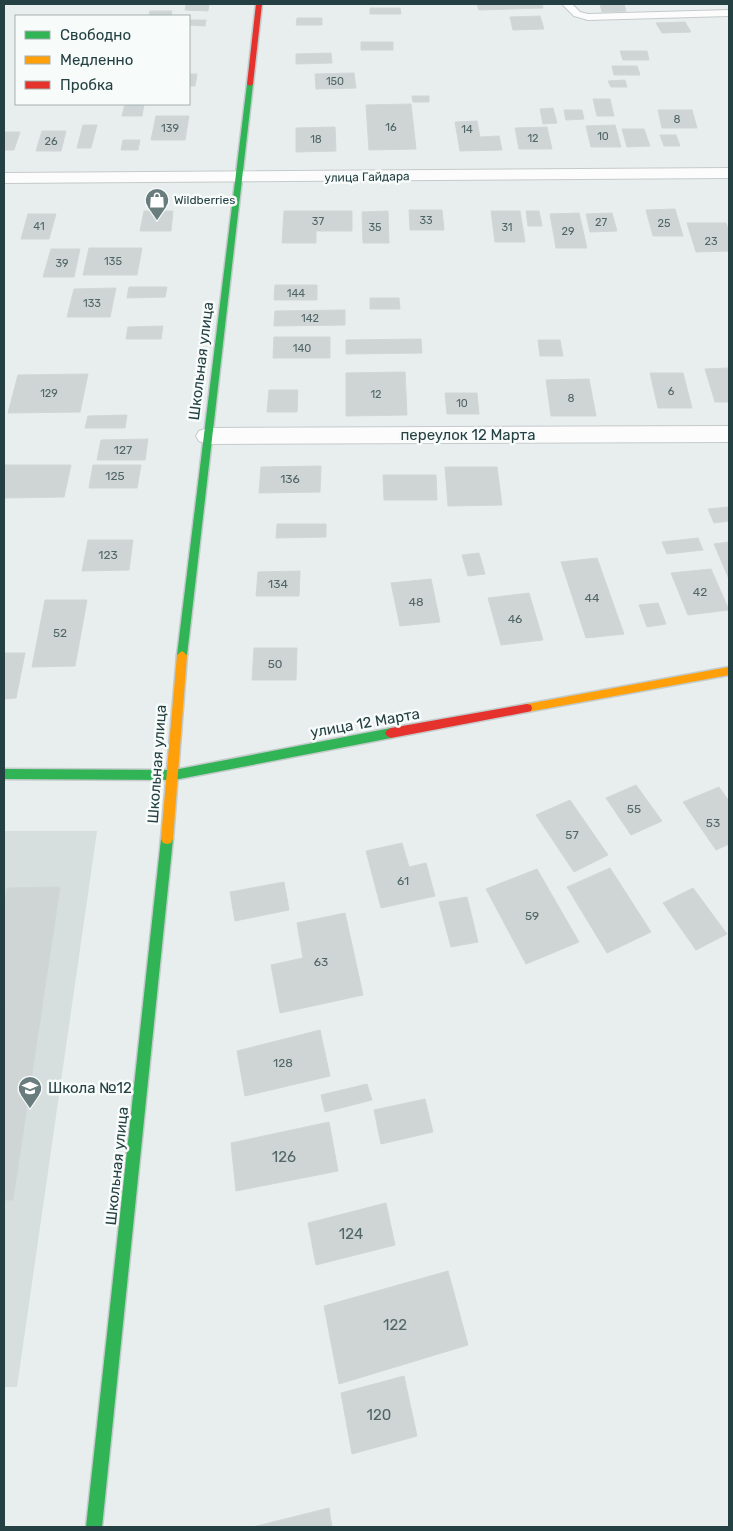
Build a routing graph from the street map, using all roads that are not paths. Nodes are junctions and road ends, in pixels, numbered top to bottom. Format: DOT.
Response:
graph roads {
  1 [pos="259,4"];
  2 [pos="567,4"];
  3 [pos="729,13"];
  4 [pos="729,173"];
  5 [pos="4,178"];
  6 [pos="239,178"];
  7 [pos="729,434"];
  8 [pos="207,436"];
  9 [pos="729,671"];
  10 [pos="4,774"];
  11 [pos="174,775"];
  12 [pos="94,1527"];
  1 -- 6 [label="street, Школьная улица"];
  2 -- 3 [label="lane"];
  4 -- 6 [label="street, улица Гайдара"];
  5 -- 6 [label="street, улица Гайдара"];
  6 -- 8 [label="street, Школьная улица"];
  7 -- 8 [label="street, переулок 12 Марта"];
  8 -- 11 [label="street, Школьная улица"];
  9 -- 11 [label="street, улица 12 Марта"];
  10 -- 11 [label="street, улица 12 Марта"];
  11 -- 12 [label="street, Школьная улица"];
}
